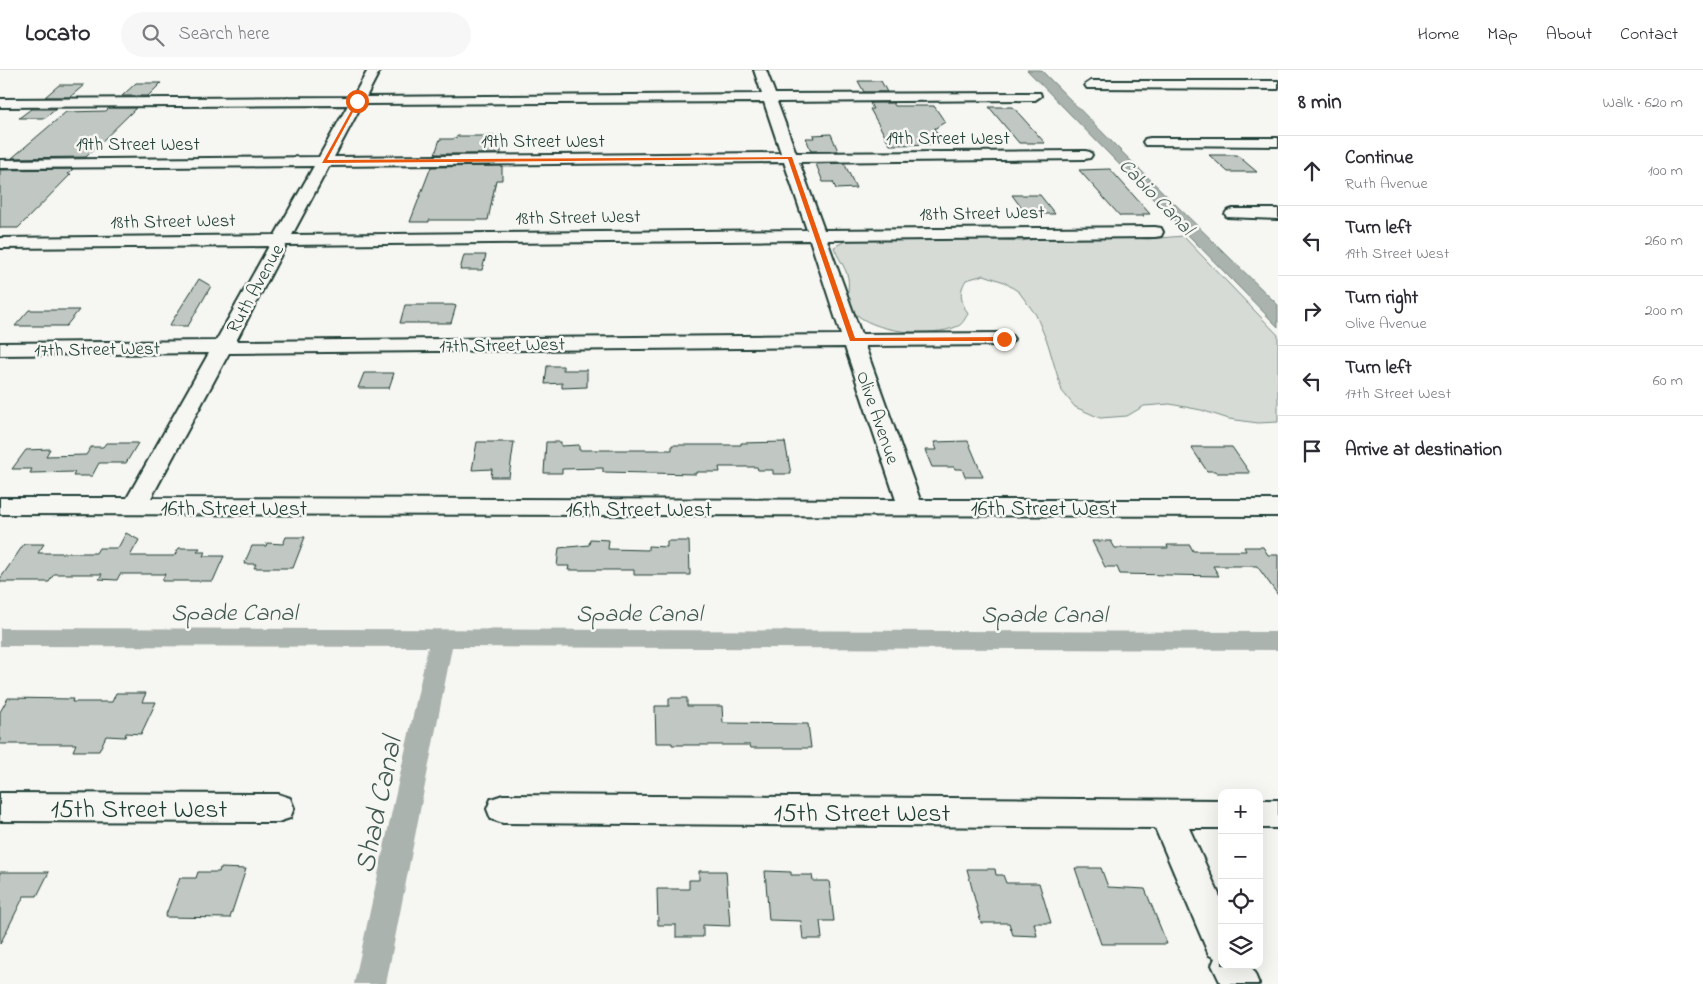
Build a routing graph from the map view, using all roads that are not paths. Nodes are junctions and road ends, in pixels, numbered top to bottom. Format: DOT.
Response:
graph roads {
  1 [pos="374,70"];
  2 [pos="760,70"];
  3 [pos="1276,79"];
  4 [pos="1091,86"];
  5 [pos="1035,96"];
  6 [pos="769,98"];
  7 [pos="357,101"];
  8 [pos="0,103"];
  9 [pos="1150,142"];
  10 [pos="1278,142"];
  11 [pos="1085,155"];
  12 [pos="790,158"];
  13 [pos="324,162"];
  14 [pos="0,164"];
  15 [pos="1233,214"];
  16 [pos="1278,214"];
  17 [pos="1156,232"];
  18 [pos="816,235"];
  19 [pos="280,240"];
  20 [pos="0,243"];
  21 [pos="1004,339"];
  22 [pos="852,340"];
  23 [pos="222,347"];
  24 [pos="0,349"];
  25 [pos="0,506"];
  26 [pos="135,506"];
  27 [pos="911,508"];
  28 [pos="1278,508"];
  29 [pos="0,807"];
  30 [pos="278,808"];
  31 [pos="503,809"];
  32 [pos="1166,814"];
  33 [pos="1218,814"];
  34 [pos="1263,814"];
  35 [pos="1278,814"];
  36 [pos="1218,934"];
  37 [pos="1234,969"];
  38 [pos="1240,984"];
  1 -- 7 [label="street, Ruth Avenue"];
  2 -- 6 [label="street, Olive Avenue"];
  3 -- 4 [label="street"];
  5 -- 6 [label="street"];
  6 -- 7 [label="street"];
  6 -- 12 [label="street, Olive Avenue"];
  7 -- 8 [label="street"];
  7 -- 13 [label="street, Ruth Avenue"];
  9 -- 10 [label="street"];
  11 -- 12 [label="street, 19th Street West"];
  12 -- 13 [label="street, 19th Street West"];
  12 -- 18 [label="street, Olive Avenue"];
  13 -- 14 [label="street, 19th Street West"];
  13 -- 19 [label="street, Ruth Avenue"];
  15 -- 16 [label="street"];
  17 -- 18 [label="street, 18th Street West"];
  18 -- 19 [label="street, 18th Street West"];
  18 -- 22 [label="street, Olive Avenue"];
  19 -- 20 [label="street, 18th Street West"];
  19 -- 23 [label="street, Ruth Avenue"];
  21 -- 22 [label="street, 17th Street West"];
  22 -- 23 [label="street, 17th Street West"];
  22 -- 27 [label="street, Olive Avenue"];
  23 -- 24 [label="street, 17th Street West"];
  23 -- 26 [label="street, Ruth Avenue"];
  25 -- 26 [label="street, 16th Street West"];
  26 -- 27 [label="street, 16th Street West"];
  27 -- 28 [label="street, 16th Street West"];
  29 -- 30 [label="street, 15th Street West"];
  31 -- 32 [label="street, 15th Street West"];
  32 -- 33 [label="street, 15th Street West"];
  32 -- 36 [label="street"];
  34 -- 35 [label="street"];
  37 -- 38 [label="street"];
}
